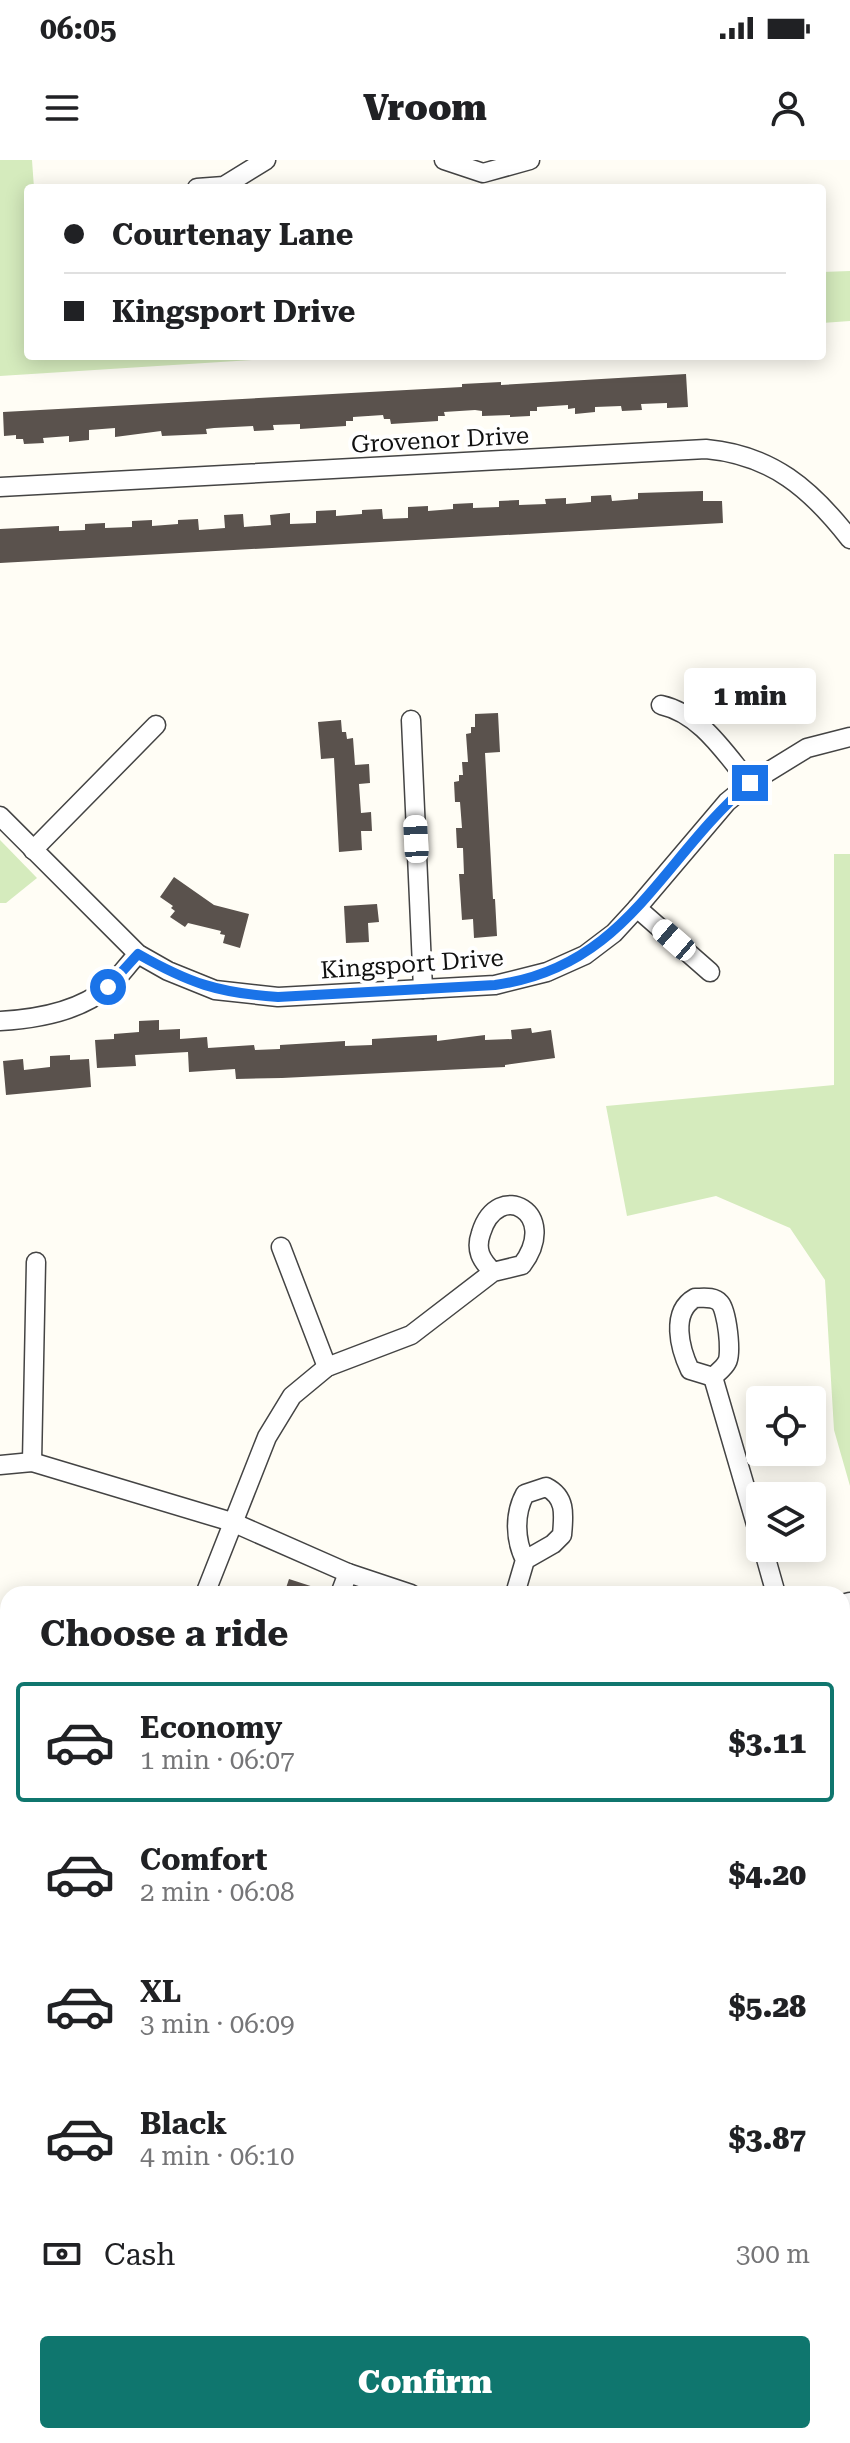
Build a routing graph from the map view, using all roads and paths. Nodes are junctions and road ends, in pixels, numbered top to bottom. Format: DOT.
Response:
graph roads {
  1 [pos="266,160"];
  2 [pos="444,160"];
  3 [pos="530,160"];
  4 [pos="227,184"];
  5 [pos="0,487"];
  6 [pos="847,528"];
  7 [pos="661,705"];
  8 [pos="411,720"];
  9 [pos="156,725"];
  10 [pos="850,737"];
  11 [pos="750,783"];
  12 [pos="0,816"];
  13 [pos="33,850"];
  14 [pos="637,908"];
  15 [pos="138,954"];
  16 [pos="710,972"];
  17 [pos="423,989"];
  18 [pos="0,1021"];
  19 [pos="281,1247"];
  20 [pos="36,1262"];
  21 [pos="493,1272"];
  22 [pos="327,1367"];
  23 [pos="713,1377"];
  24 [pos="32,1462"];
  25 [pos="0,1465"];
  26 [pos="746,1490"];
  27 [pos="232,1522"];
  28 [pos="525,1560"];
  29 [pos="767,1562"];
  30 [pos="348,1573"];
  31 [pos="208,1586"];
  32 [pos="343,1586"];
  33 [pos="387,1586"];
  34 [pos="517,1586"];
  35 [pos="774,1586"];
  1 -- 4 [label="street"];
  2 -- 3 [label="street"];
  5 -- 6 [label="street, Grovenor Drive"];
  7 -- 11 [label="street"];
  8 -- 17 [label="street"];
  9 -- 13 [label="street"];
  10 -- 11 [label="street, Kingsport Drive"];
  11 -- 14 [label="street, Kingsport Drive"];
  12 -- 13 [label="street, Kingsport Drive"];
  13 -- 15 [label="street, Kingsport Drive"];
  14 -- 16 [label="street"];
  14 -- 17 [label="street, Kingsport Drive"];
  15 -- 17 [label="street, Kingsport Drive"];
  15 -- 18 [label="street"];
  19 -- 22 [label="street"];
  20 -- 24 [label="street"];
  21 -- 22 [label="street"];
  22 -- 27 [label="street"];
  23 -- 26 [label="street"];
  24 -- 25 [label="street"];
  24 -- 27 [label="street"];
  27 -- 30 [label="street"];
  27 -- 31 [label="street"];
  28 -- 34 [label="street"];
  29 -- 35 [label="street"];
  30 -- 32 [label="street"];
  30 -- 33 [label="street"];
}
